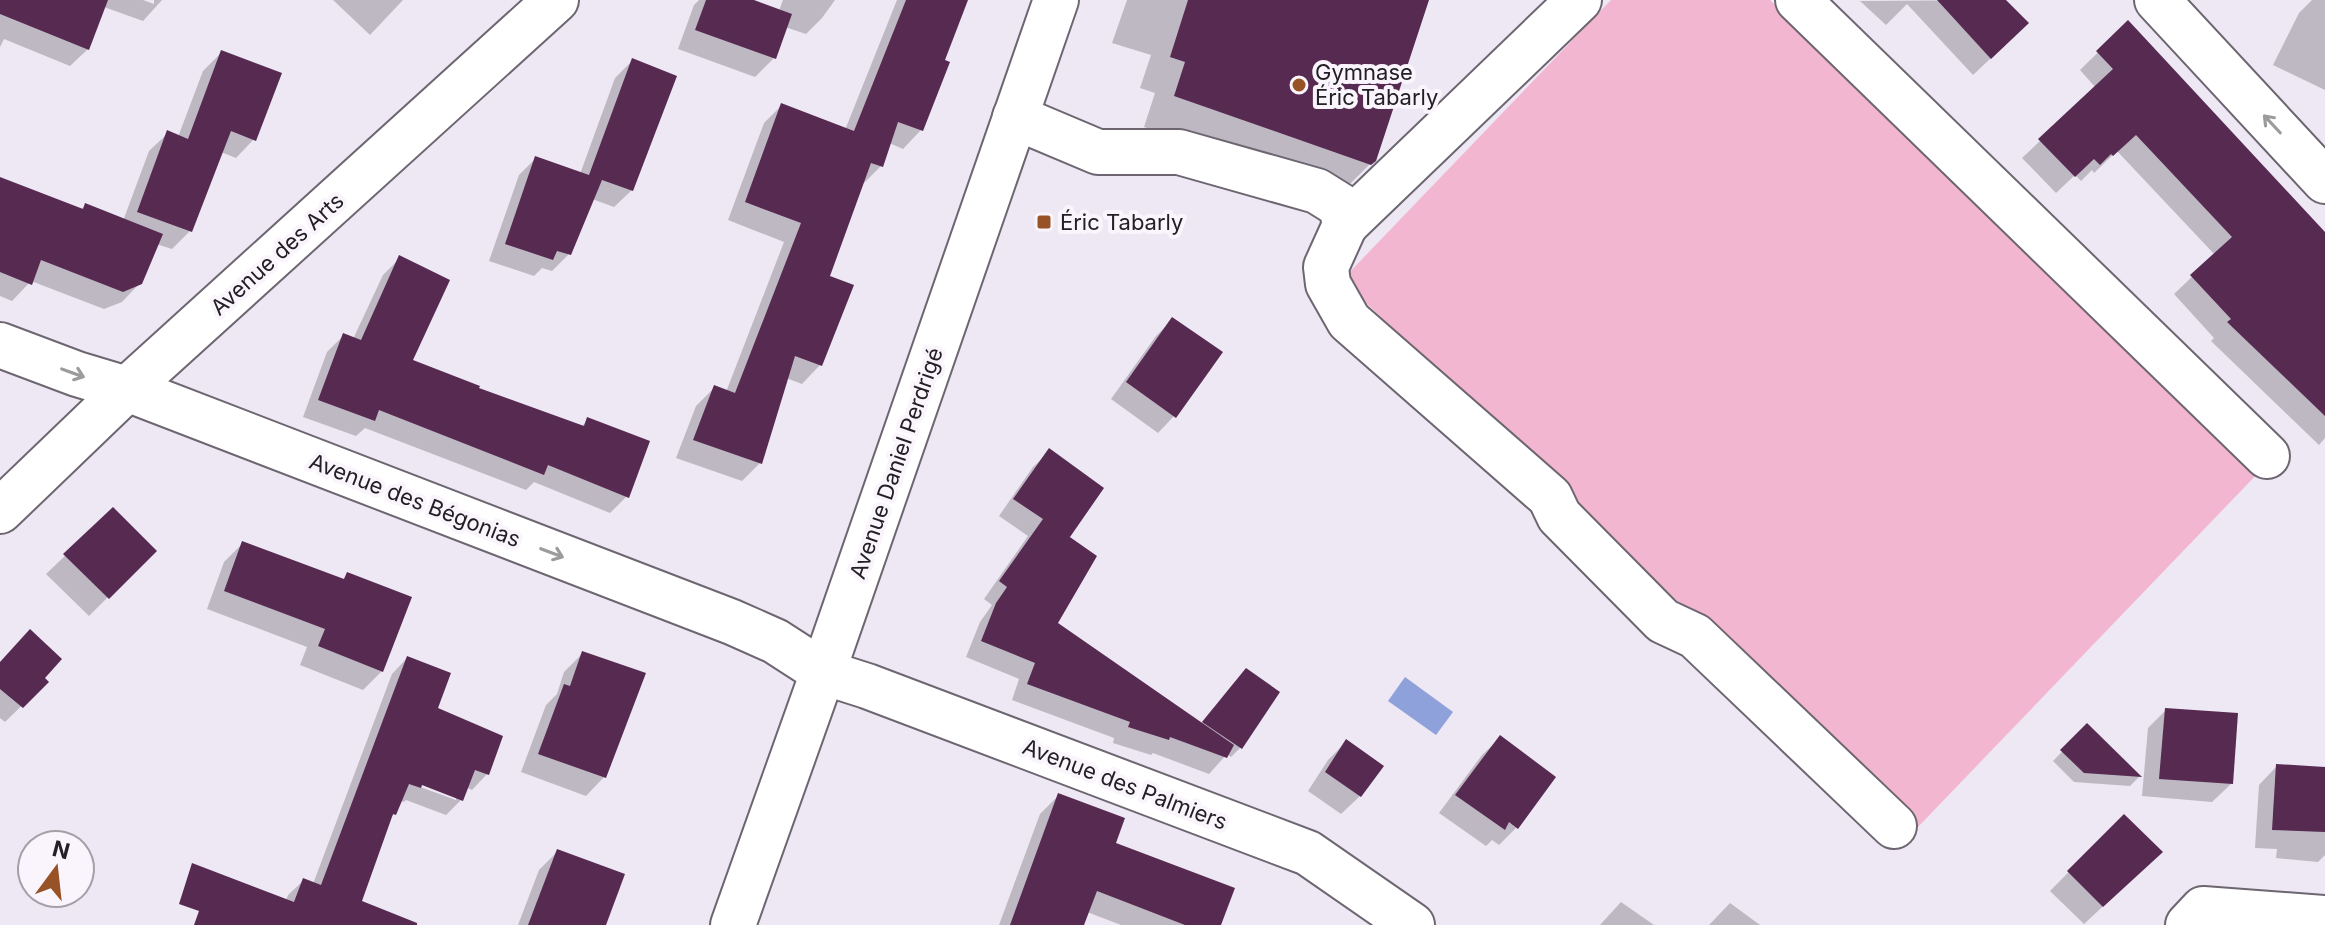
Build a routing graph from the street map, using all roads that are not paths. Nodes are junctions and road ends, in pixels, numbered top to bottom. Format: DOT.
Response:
graph roads {
  1 [pos="556,0"];
  2 [pos="1056,0"];
  3 [pos="1579,0"];
  4 [pos="1798,0"];
  5 [pos="2157,0"];
  6 [pos="1015,117"];
  7 [pos="2325,181"];
  8 [pos="1345,225"];
  9 [pos="0,345"];
  10 [pos="127,389"];
  11 [pos="2267,456"];
  12 [pos="0,511"];
  13 [pos="823,672"];
  14 [pos="1894,826"];
  15 [pos="2325,918"];
  16 [pos="733,925"];
  17 [pos="1412,925"];
  18 [pos="2188,925"];
  1 -- 10 [label="street, Avenue des Arts"];
  2 -- 6 [label="street, Avenue Daniel Perdrigé"];
  3 -- 8 [label="street"];
  4 -- 11 [label="street"];
  7 -- 5 [label="street, one-way"];
  6 -- 8 [label="street"];
  6 -- 13 [label="street, Avenue Daniel Perdrigé"];
  8 -- 14 [label="street"];
  9 -- 10 [label="street, Avenue des Bégonias, one-way"];
  10 -- 12 [label="street, Avenue des Arts"];
  10 -- 13 [label="street, Avenue des Bégonias, one-way"];
  13 -- 16 [label="street, Avenue Daniel Perdrigé"];
  13 -- 17 [label="street, Avenue des Palmiers"];
  15 -- 18 [label="street"];
}
